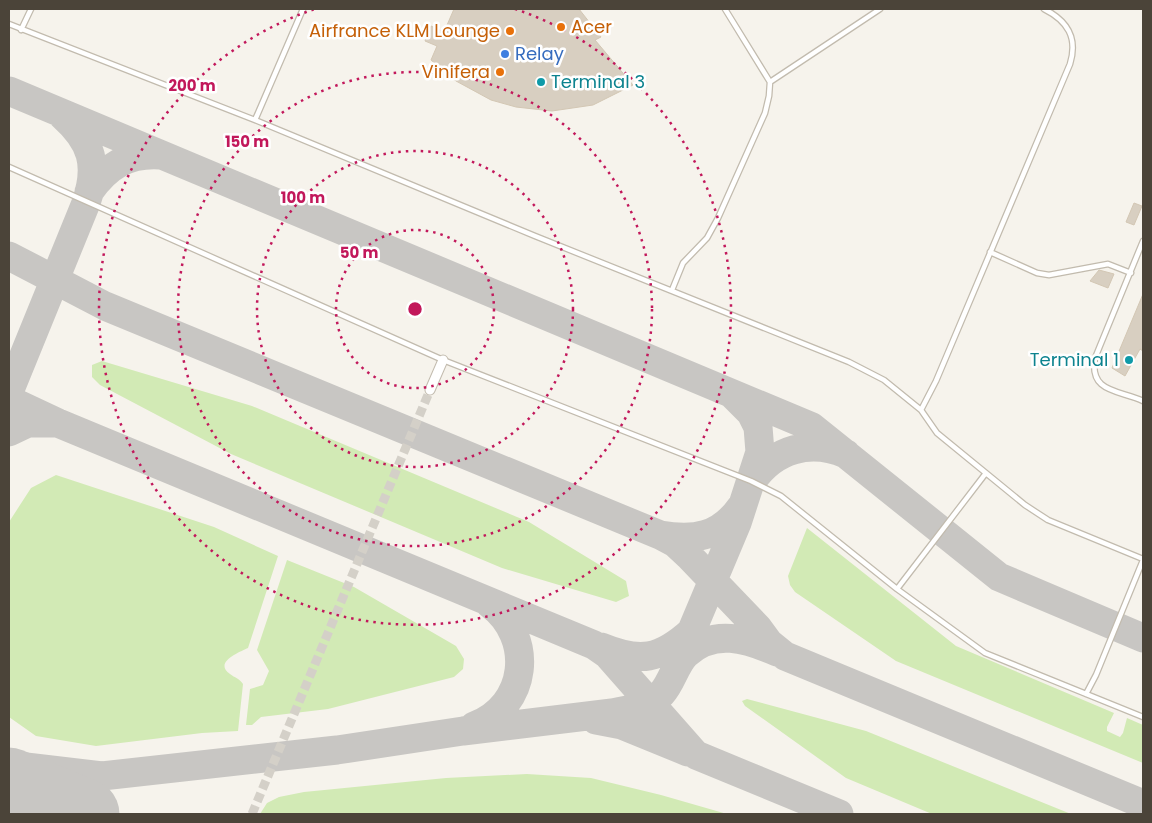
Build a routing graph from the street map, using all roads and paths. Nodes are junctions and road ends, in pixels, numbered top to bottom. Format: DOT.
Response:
graph roads {
  1 [pos="30,9"];
  2 [pos="303,9"];
  3 [pos="725,9"];
  4 [pos="880,9"];
  5 [pos="1044,9"];
  6 [pos="9,24"];
  7 [pos="21,30"];
  8 [pos="770,82"];
  9 [pos="256,120"];
  10 [pos="9,168"];
  11 [pos="1143,241"];
  12 [pos="990,252"];
  13 [pos="1131,273"];
  14 [pos="672,290"];
  15 [pos="443,360"];
  16 [pos="430,390"];
  17 [pos="1143,401"];
  18 [pos="921,410"];
  19 [pos="986,473"];
  20 [pos="1143,560"];
  21 [pos="897,589"];
  22 [pos="1086,694"];
  23 [pos="1143,717"];
  1 -- 7 [label="lane"];
  2 -- 9 [label="lane"];
  3 -- 8 [label="lane"];
  4 -- 8 [label="lane"];
  5 -- 12 [label="lane"];
  6 -- 7 [label="lane"];
  7 -- 9 [label="lane"];
  8 -- 14 [label="lane"];
  9 -- 14 [label="lane"];
  10 -- 15 [label="lane"];
  11 -- 13 [label="lane"];
  12 -- 13 [label="lane"];
  12 -- 18 [label="lane"];
  13 -- 17 [label="lane"];
  14 -- 18 [label="lane"];
  15 -- 16 [label="street"];
  15 -- 21 [label="lane"];
  18 -- 19 [label="lane"];
  19 -- 20 [label="lane"];
  19 -- 21 [label="lane"];
  20 -- 22 [label="lane"];
  21 -- 22 [label="lane"];
  22 -- 23 [label="lane"];
}
